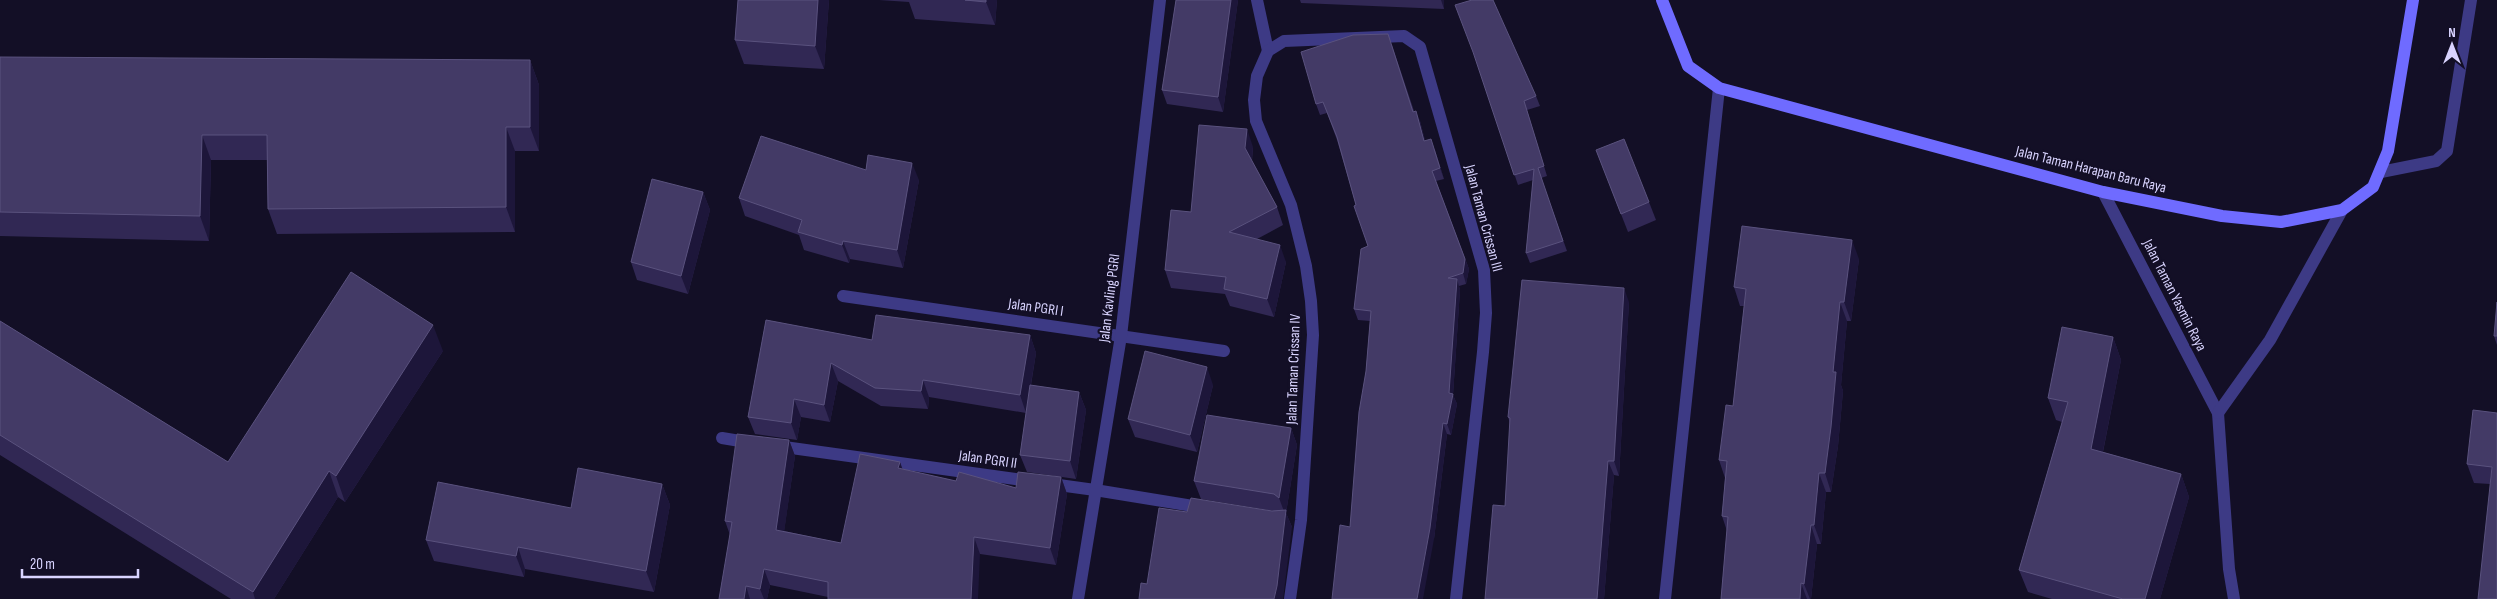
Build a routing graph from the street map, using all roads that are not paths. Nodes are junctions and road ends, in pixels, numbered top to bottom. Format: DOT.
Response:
graph roads {
  1 [pos="1160,0"];
  2 [pos="1257,0"];
  3 [pos="1662,0"];
  4 [pos="2413,0"];
  5 [pos="2472,0"];
  6 [pos="1268,51"];
  7 [pos="1719,88"];
  8 [pos="2381,172"];
  9 [pos="2103,192"];
  10 [pos="2342,210"];
  11 [pos="843,296"];
  12 [pos="1121,336"];
  13 [pos="1224,351"];
  14 [pos="2218,413"];
  15 [pos="722,438"];
  16 [pos="1096,490"];
  17 [pos="1221,511"];
  18 [pos="1078,599"];
  19 [pos="1290,599"];
  20 [pos="1456,599"];
  21 [pos="1665,599"];
  22 [pos="2234,599"];
  1 -- 12 [label="street, Jalan Kavling PGRI"];
  2 -- 6 [label="street"];
  3 -- 7 [label="street, Jalan Taman Harapan Baru Raya"];
  4 -- 8 [label="street, Jalan Taman Harapan Baru Raya"];
  5 -- 8 [label="street"];
  6 -- 19 [label="street, Jalan Taman Crissan IV"];
  6 -- 20 [label="street, Jalan Taman Crissan III"];
  7 -- 9 [label="street, Jalan Taman Harapan Baru Raya"];
  7 -- 21 [label="street"];
  8 -- 10 [label="street, Jalan Taman Harapan Baru Raya"];
  9 -- 10 [label="street, Jalan Taman Harapan Baru Raya"];
  9 -- 14 [label="street, Jalan Taman Yasmin Raya"];
  10 -- 14 [label="street"];
  11 -- 12 [label="street, Jalan PGRI I"];
  12 -- 13 [label="street, Jalan PGRI I"];
  12 -- 16 [label="street, Jalan Kavling PGRI"];
  14 -- 22 [label="street, Jalan Taman Yasmin Raya"];
  15 -- 16 [label="street, Jalan PGRI II"];
  16 -- 17 [label="street, Jalan PGRI II"];
  16 -- 18 [label="street, Jalan Kavling PGRI"];
}
